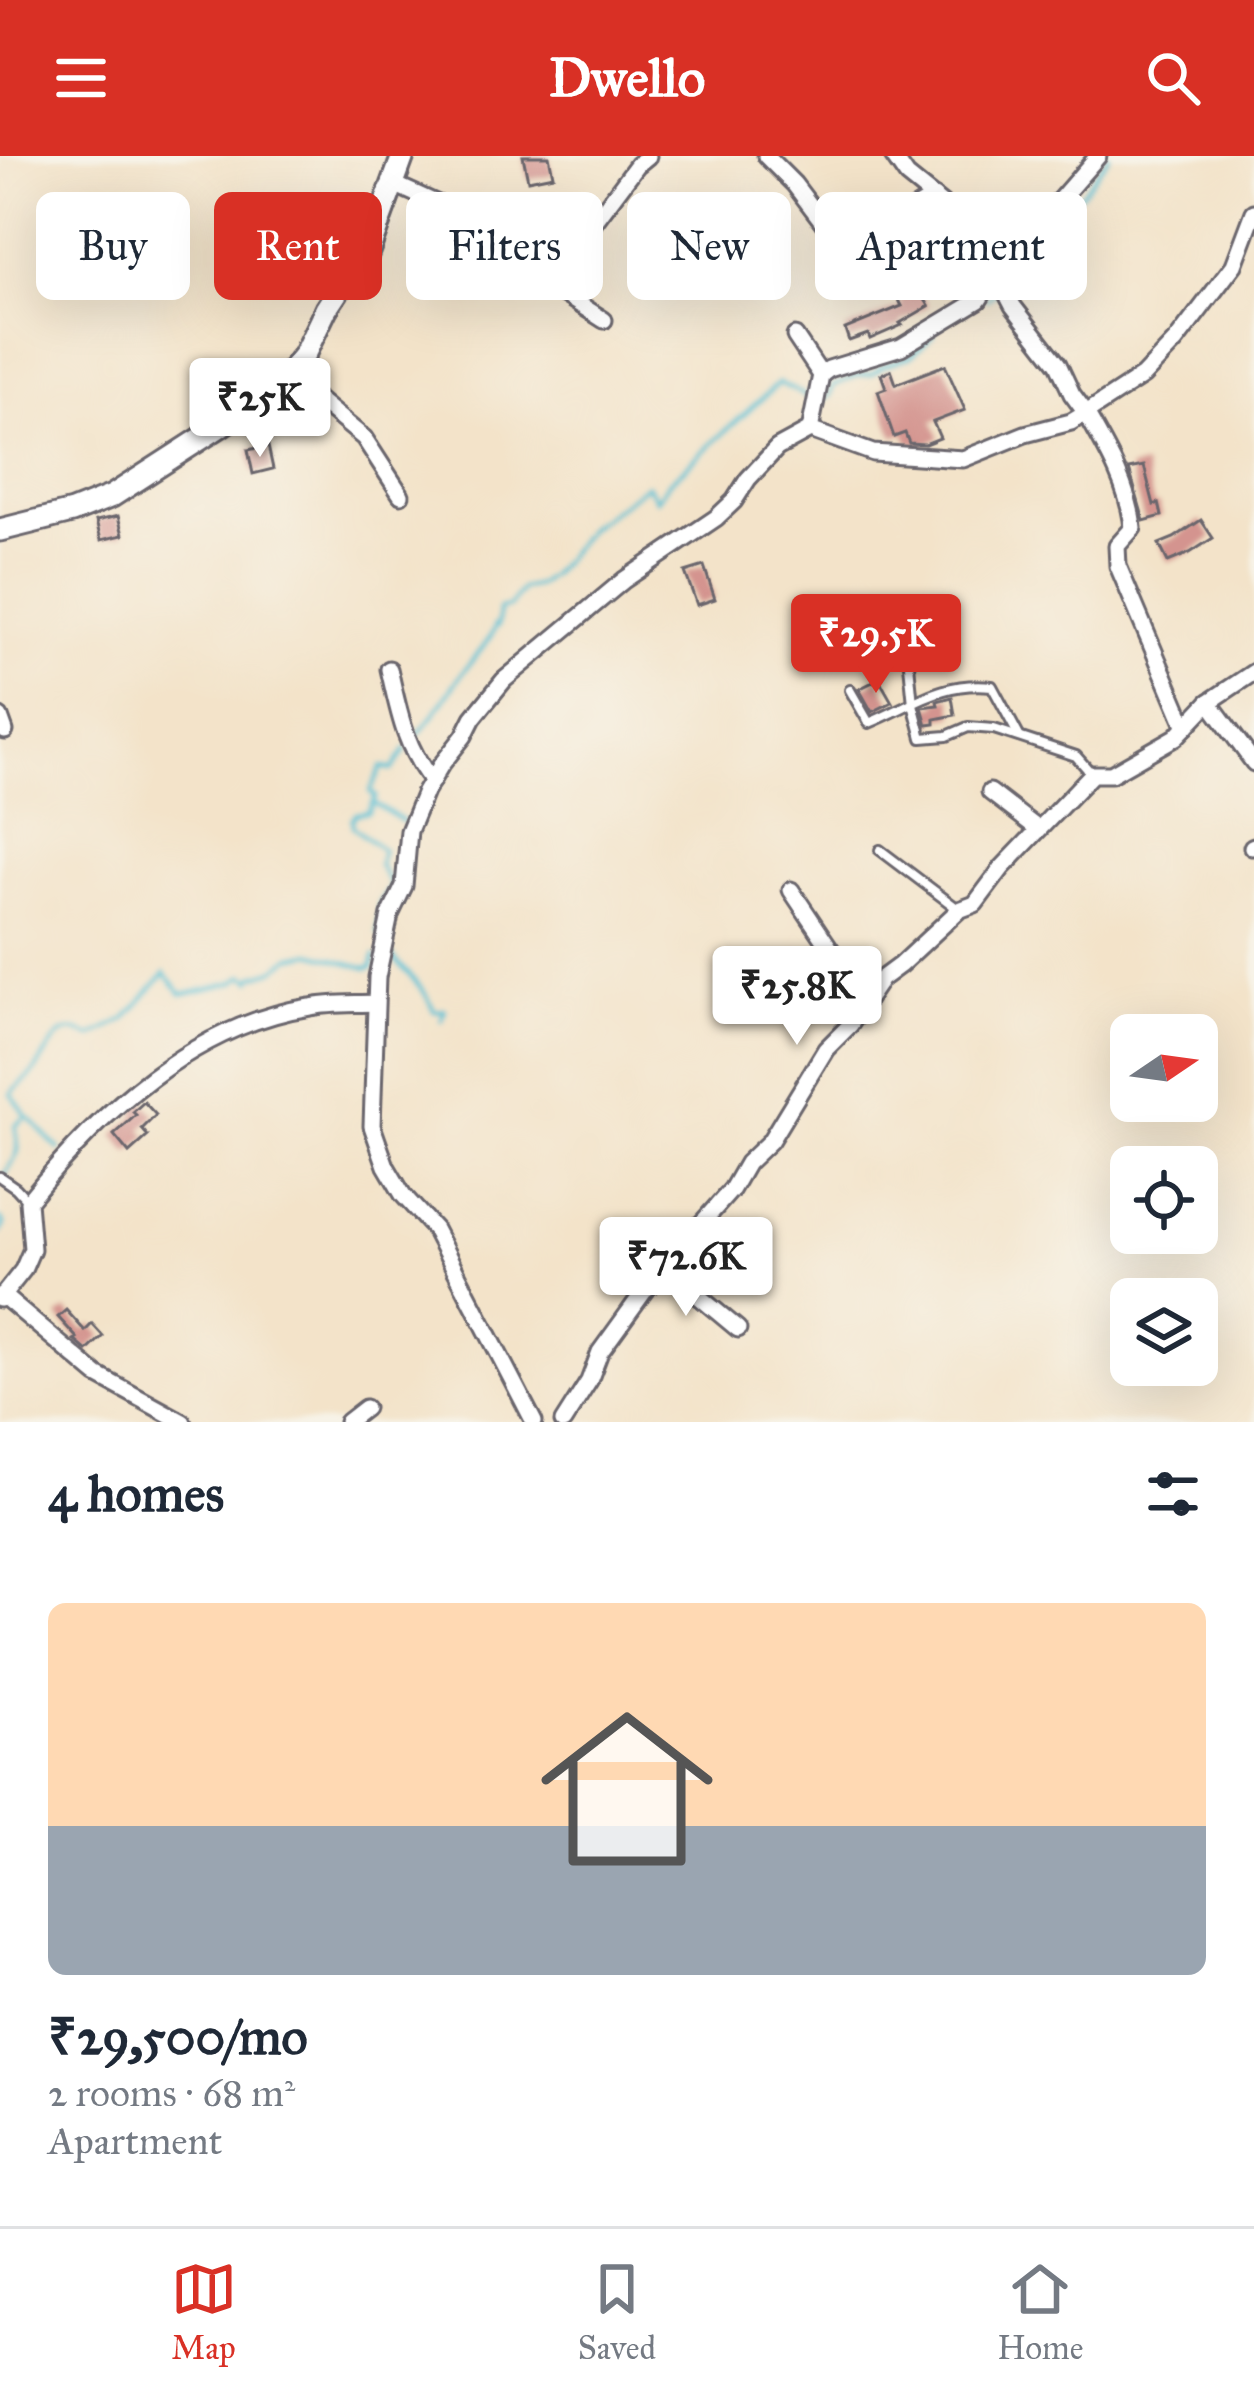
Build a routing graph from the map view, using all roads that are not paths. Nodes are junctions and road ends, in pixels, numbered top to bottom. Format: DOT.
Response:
graph roads {
  1 [pos="403,156"];
  2 [pos="648,156"];
  3 [pos="766,156"];
  4 [pos="892,156"];
  5 [pos="1098,156"];
  6 [pos="394,184"];
  7 [pos="412,192"];
  8 [pos="928,192"];
  9 [pos="1067,192"];
  10 [pos="603,210"];
  11 [pos="815,212"];
  12 [pos="1254,212"];
  13 [pos="573,300"];
  14 [pos="980,300"];
  15 [pos="1010,300"];
  16 [pos="604,320"];
  17 [pos="795,336"];
  18 [pos="288,375"];
  19 [pos="821,376"];
  20 [pos="1086,413"];
  21 [pos="809,430"];
  22 [pos="401,496"];
  23 [pos="0,530"];
  24 [pos="905,624"];
  25 [pos="389,669"];
  26 [pos="1254,672"];
  27 [pos="850,690"];
  28 [pos="1209,702"];
  29 [pos="914,704"];
  30 [pos="1186,727"];
  31 [pos="1020,737"];
  32 [pos="1254,763"];
  33 [pos="1092,774"];
  34 [pos="432,781"];
  35 [pos="990,792"];
  36 [pos="1038,829"];
  37 [pos="880,850"];
  38 [pos="791,890"];
  39 [pos="959,910"];
  40 [pos="866,1002"];
  41 [pos="374,1004"];
  42 [pos="0,1177"];
  43 [pos="28,1201"];
  44 [pos="667,1270"];
  45 [pos="1,1297"];
  46 [pos="738,1329"];
  47 [pos="365,1408"];
  48 [pos="571,1418"];
  49 [pos="183,1422"];
  50 [pos="347,1422"];
  51 [pos="534,1422"];
  1 -- 6 [label="main road"];
  2 -- 10 [label="street"];
  3 -- 11 [label="street"];
  4 -- 8 [label="street"];
  5 -- 9 [label="street"];
  6 -- 7 [label="street"];
  6 -- 18 [label="main road"];
  12 -- 20 [label="street"];
  13 -- 16 [label="street"];
  14 -- 19 [label="street"];
  15 -- 20 [label="street"];
  17 -- 19 [label="street"];
  18 -- 22 [label="street"];
  18 -- 23 [label="main road"];
  19 -- 21 [label="street"];
  20 -- 21 [label="street"];
  20 -- 30 [label="street"];
  21 -- 34 [label="street"];
  24 -- 29 [label="lane"];
  25 -- 34 [label="street"];
  26 -- 28 [label="street"];
  27 -- 29 [label="lane"];
  28 -- 30 [label="street"];
  28 -- 32 [label="street"];
  29 -- 31 [label="lane"];
  29 -- 31 [label="lane"];
  30 -- 33 [label="street"];
  31 -- 33 [label="lane"];
  33 -- 36 [label="street"];
  34 -- 41 [label="street"];
  35 -- 36 [label="street"];
  36 -- 39 [label="street"];
  37 -- 39 [label="lane"];
  38 -- 40 [label="street"];
  39 -- 40 [label="street"];
  40 -- 44 [label="street"];
  41 -- 43 [label="street"];
  41 -- 51 [label="street"];
  42 -- 43 [label="lane"];
  43 -- 45 [label="street"];
  44 -- 46 [label="street"];
  44 -- 48 [label="street"];
  45 -- 49 [label="street"];
  47 -- 50 [label="street"];
}
